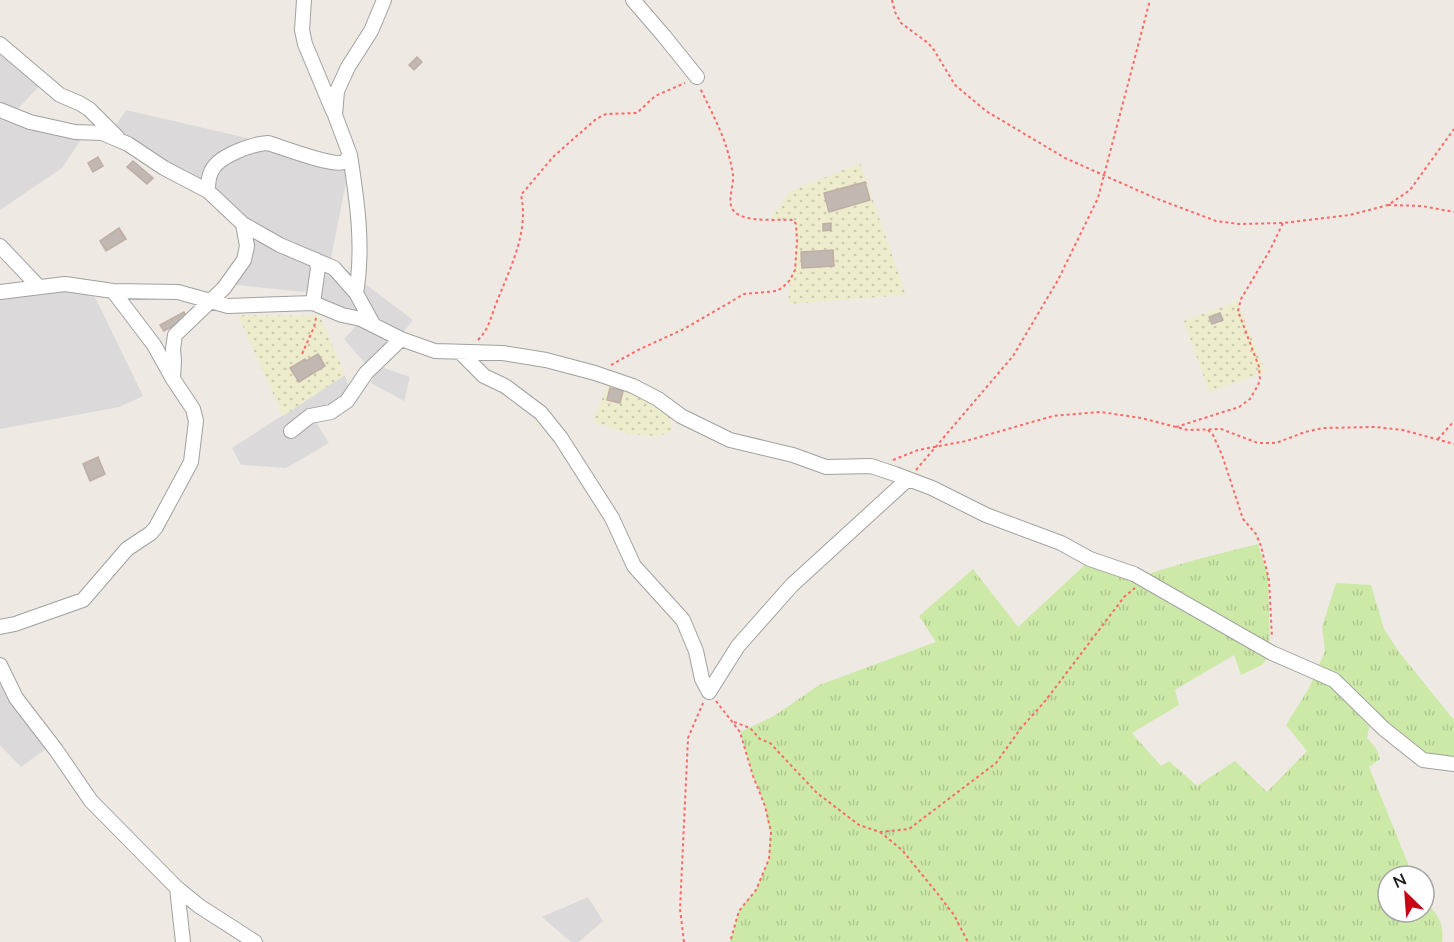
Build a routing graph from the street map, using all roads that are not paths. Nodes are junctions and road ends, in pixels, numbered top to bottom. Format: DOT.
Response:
graph roads {
  1 [pos="304,0"];
  2 [pos="384,0"];
  3 [pos="633,0"];
  4 [pos="0,44"];
  5 [pos="697,77"];
  6 [pos="0,110"];
  7 [pos="335,116"];
  8 [pos="121,142"];
  9 [pos="350,155"];
  10 [pos="208,191"];
  11 [pos="243,224"];
  12 [pos="0,246"];
  13 [pos="316,260"];
  14 [pos="39,287"];
  15 [pos="114,291"];
  16 [pos="0,292"];
  17 [pos="356,293"];
  18 [pos="211,300"];
  19 [pos="313,303"];
  20 [pos="373,325"];
  21 [pos="401,339"];
  22 [pos="461,352"];
  23 [pos="173,379"];
  24 [pos="291,431"];
  25 [pos="908,479"];
  26 [pos="0,627"];
  27 [pos="0,665"];
  28 [pos="3,677"];
  29 [pos="1454,764"];
  30 [pos="177,888"];
  31 [pos="183,942"];
  32 [pos="255,942"];
  1 -- 7 [label="street"];
  2 -- 7 [label="street"];
  3 -- 5 [label="street"];
  4 -- 8 [label="street"];
  6 -- 8 [label="street"];
  7 -- 9 [label="street"];
  8 -- 10 [label="street"];
  9 -- 10 [label="street"];
  9 -- 17 [label="street"];
  10 -- 11 [label="street"];
  11 -- 13 [label="street"];
  11 -- 18 [label="street"];
  12 -- 14 [label="street"];
  13 -- 17 [label="street"];
  13 -- 19 [label="street"];
  14 -- 15 [label="street"];
  14 -- 16 [label="street"];
  15 -- 18 [label="street"];
  15 -- 23 [label="street"];
  17 -- 20 [label="street"];
  18 -- 19 [label="street"];
  18 -- 23 [label="street"];
  19 -- 20 [label="street"];
  20 -- 21 [label="street"];
  21 -- 22 [label="street"];
  21 -- 24 [label="street"];
  22 -- 25 [label="street"];
  22 -- 25 [label="street"];
  23 -- 26 [label="street"];
  25 -- 29 [label="street"];
  27 -- 28 [label="street"];
  28 -- 30 [label="street"];
  30 -- 31 [label="street"];
  30 -- 32 [label="street"];
}
